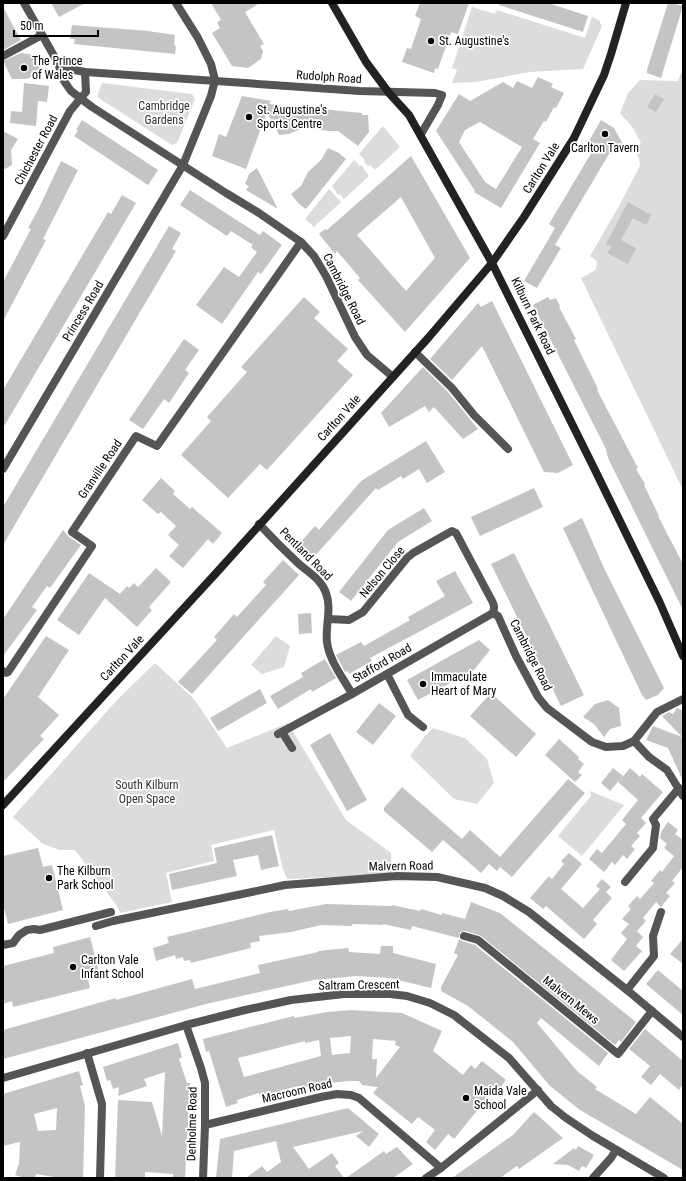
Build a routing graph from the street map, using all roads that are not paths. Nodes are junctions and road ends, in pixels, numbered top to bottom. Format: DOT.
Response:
graph roads {
  1 [pos="24,3"];
  2 [pos="176,3"];
  3 [pos="332,3"];
  4 [pos="626,3"];
  5 [pos="42,35"];
  6 [pos="3,56"];
  7 [pos="58,63"];
  8 [pos="85,72"];
  9 [pos="215,80"];
  10 [pos="389,93"];
  11 [pos="81,98"];
  12 [pos="421,134"];
  13 [pos="183,165"];
  14 [pos="3,236"];
  15 [pos="301,242"];
  16 [pos="492,263"];
  17 [pos="415,352"];
  18 [pos="393,377"];
  19 [pos="508,449"];
  20 [pos="3,469"];
  21 [pos="259,524"];
  22 [pos="452,531"];
  23 [pos="493,613"];
  24 [pos="328,619"];
  25 [pos="683,656"];
  26 [pos="3,671"];
  27 [pos="387,674"];
  28 [pos="352,694"];
  29 [pos="683,699"];
  30 [pos="423,727"];
  31 [pos="634,741"];
  32 [pos="292,748"];
  33 [pos="679,788"];
  34 [pos="683,796"];
  35 [pos="3,805"];
  36 [pos="625,882"];
  37 [pos="111,912"];
  38 [pos="661,912"];
  39 [pos="96,926"];
  40 [pos="464,936"];
  41 [pos="3,945"];
  42 [pos="627,990"];
  43 [pos="652,1011"];
  44 [pos="186,1025"];
  45 [pos="683,1037"];
  46 [pos="87,1053"];
  47 [pos="3,1078"];
  48 [pos="538,1090"];
  49 [pos="205,1125"];
  50 [pos="616,1150"];
  51 [pos="441,1168"];
  52 [pos="100,1178"];
  53 [pos="203,1178"];
  54 [pos="426,1178"];
  55 [pos="593,1178"];
  56 [pos="664,1178"];
  1 -- 5 [label="street"];
  2 -- 9 [label="street"];
  3 -- 10 [label="main road, Kilburn Park Road"];
  4 -- 16 [label="main road, Carlton Vale"];
  5 -- 6 [label="street"];
  5 -- 7 [label="street"];
  7 -- 8 [label="street"];
  7 -- 11 [label="street"];
  8 -- 9 [label="street"];
  8 -- 11 [label="street"];
  9 -- 10 [label="street, Rudolph Road"];
  9 -- 13 [label="street"];
  10 -- 12 [label="main road, Kilburn Park Road"];
  10 -- 12 [label="street, Rudolph Road"];
  11 -- 13 [label="street"];
  11 -- 14 [label="street, Chichester Road"];
  12 -- 16 [label="main road, Kilburn Park Road"];
  13 -- 15 [label="street, Cambridge Road"];
  13 -- 20 [label="street, Princess Road"];
  15 -- 18 [label="street, Cambridge Road"];
  15 -- 26 [label="street, Granville Road"];
  16 -- 17 [label="main road, Carlton Vale"];
  16 -- 25 [label="main road, Kilburn Park Road"];
  17 -- 18 [label="main road, Carlton Vale"];
  17 -- 19 [label="street"];
  18 -- 21 [label="main road, Carlton Vale"];
  21 -- 24 [label="street, Pentland Road"];
  21 -- 35 [label="main road, Carlton Vale"];
  22 -- 23 [label="street, Cambridge Road"];
  22 -- 24 [label="street, Nelson Close"];
  23 -- 27 [label="street, Stafford Road"];
  23 -- 31 [label="street, Cambridge Road"];
  24 -- 28 [label="street, Pentland Road"];
  27 -- 28 [label="street, Stafford Road"];
  27 -- 30 [label="street"];
  28 -- 32 [label="street, Stafford Road"];
  29 -- 31 [label="street"];
  31 -- 33 [label="street"];
  33 -- 34 [label="street"];
  33 -- 36 [label="street"];
  37 -- 41 [label="street"];
  38 -- 42 [label="street"];
  39 -- 42 [label="street, Malvern Road"];
  40 -- 43 [label="street, Malvern Mews"];
  42 -- 43 [label="street, Malvern Road"];
  43 -- 45 [label="street, Malvern Road"];
  44 -- 46 [label="street, Saltram Crescent"];
  44 -- 48 [label="street, Saltram Crescent"];
  44 -- 49 [label="street, Denholme Road"];
  46 -- 47 [label="street, Saltram Crescent"];
  46 -- 52 [label="street"];
  48 -- 50 [label="street, Saltram Crescent"];
  48 -- 51 [label="street"];
  49 -- 51 [label="street, Macroom Road"];
  49 -- 53 [label="street, Denholme Road"];
  50 -- 55 [label="street"];
  50 -- 56 [label="street, Saltram Crescent"];
  51 -- 54 [label="street"];
}
